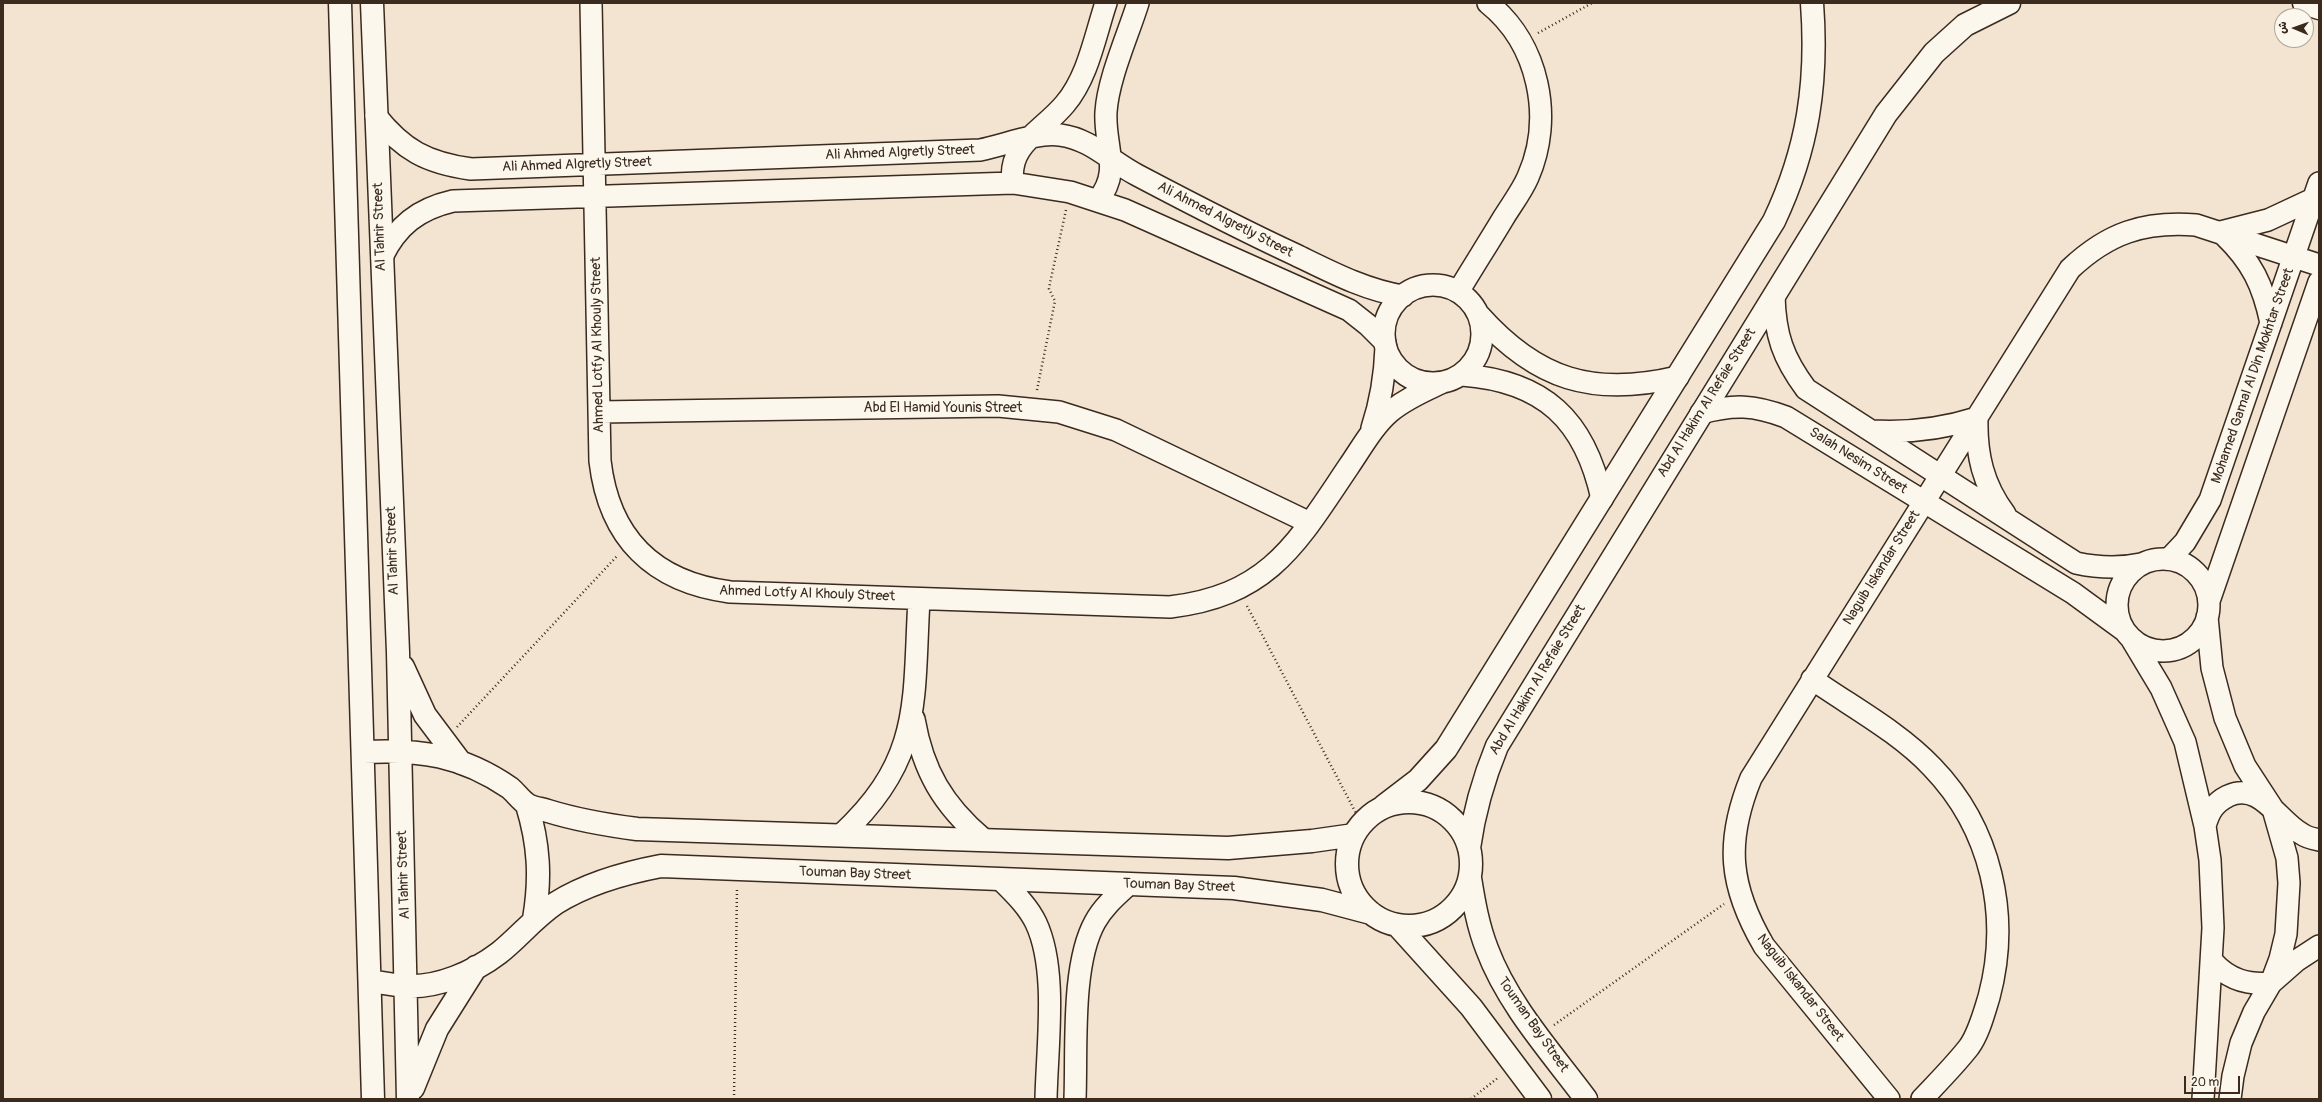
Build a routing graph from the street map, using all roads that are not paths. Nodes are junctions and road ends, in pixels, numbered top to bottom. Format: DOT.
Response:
graph roads {
  1 [pos="340,3"];
  2 [pos="372,3"];
  3 [pos="591,3"];
  4 [pos="1106,3"];
  5 [pos="1138,3"];
  6 [pos="1488,3"];
  7 [pos="1812,3"];
  8 [pos="2008,3"];
  9 [pos="376,116"];
  10 [pos="1032,136"];
  11 [pos="1110,157"];
  12 [pos="595,164"];
  13 [pos="1013,183"];
  14 [pos="2316,191"];
  15 [pos="595,196"];
  16 [pos="1098,200"];
  17 [pos="2220,232"];
  18 [pos="382,257"];
  19 [pos="2294,257"];
  20 [pos="2319,265"];
  21 [pos="2319,282"];
  22 [pos="1458,292"];
  23 [pos="1404,296"];
  24 [pos="1774,296"];
  25 [pos="1479,316"];
  26 [pos="2319,321"];
  27 [pos="2271,323"];
  28 [pos="2302,333"];
  29 [pos="1385,345"];
  30 [pos="1462,375"];
  31 [pos="1678,377"];
  32 [pos="1442,383"];
  33 [pos="599,412"];
  34 [pos="1701,413"];
  35 [pos="1977,418"];
  36 [pos="1872,431"];
  37 [pos="1371,433"];
  38 [pos="1941,475"];
  39 [pos="1602,499"];
  40 [pos="1924,502"];
  41 [pos="2009,520"];
  42 [pos="1310,523"];
  43 [pos="2169,559"];
  44 [pos="2141,564"];
  45 [pos="919,599"];
  46 [pos="2208,609"];
  47 [pos="2128,635"];
  48 [pos="398,652"];
  49 [pos="1812,679"];
  50 [pos="913,713"];
  51 [pos="400,750"];
  52 [pos="363,752"];
  53 [pos="461,762"];
  54 [pos="527,805"];
  55 [pos="1384,806"];
  56 [pos="2273,809"];
  57 [pos="2205,826"];
  58 [pos="1358,829"];
  59 [pos="841,835"];
  60 [pos="983,839"];
  61 [pos="2319,840"];
  62 [pos="1469,848"];
  63 [pos="1470,878"];
  64 [pos="1001,880"];
  65 [pos="1129,884"];
  66 [pos="1371,913"];
  67 [pos="534,919"];
  68 [pos="1397,925"];
  69 [pos="2319,946"];
  70 [pos="2213,962"];
  71 [pos="476,967"];
  72 [pos="370,981"];
  73 [pos="2271,982"];
  74 [pos="407,986"];
  75 [pos="373,1099"];
  76 [pos="409,1099"];
  77 [pos="1046,1099"];
  78 [pos="1075,1099"];
  79 [pos="1540,1099"];
  80 [pos="1586,1099"];
  81 [pos="1889,1099"];
  82 [pos="1922,1099"];
  83 [pos="2203,1099"];
  84 [pos="2230,1099"];
  1 -- 52 [label="street"];
  2 -- 9 [label="street, Al Tahrir Street"];
  3 -- 12 [label="street, Ahmed Lotfy Al Khouly Street"];
  4 -- 10 [label="street"];
  5 -- 11 [label="street"];
  6 -- 22 [label="street"];
  7 -- 31 [label="street"];
  8 -- 24 [label="street, Abd Al Hakim Al Refaie Street"];
  9 -- 12 [label="street, Ali Ahmed Algretly Street"];
  9 -- 18 [label="street, Al Tahrir Street"];
  10 -- 11 [label="street, Ali Ahmed Algretly Street"];
  10 -- 12 [label="street, Ali Ahmed Algretly Street"];
  10 -- 13 [label="street"];
  11 -- 16 [label="street"];
  11 -- 23 [label="street, Ali Ahmed Algretly Street"];
  12 -- 15 [label="street, Ahmed Lotfy Al Khouly Street"];
  13 -- 15 [label="street, Ali Ahmed Algretly Street"];
  13 -- 16 [label="street, Ali Ahmed Algretly Street"];
  14 -- 17 [label="street"];
  14 -- 19 [label="street, Mohamed Gamal Al Din Mokhtar Street"];
  15 -- 18 [label="street, Ali Ahmed Algretly Street"];
  15 -- 33 [label="street, Ahmed Lotfy Al Khouly Street"];
  16 -- 29 [label="street, Ali Ahmed Algretly Street"];
  17 -- 19 [label="street, Naguib Iskandar Street"];
  17 -- 27 [label="street"];
  17 -- 35 [label="street, Naguib Iskandar Street"];
  18 -- 48 [label="street, Al Tahrir Street"];
  19 -- 20 [label="street, Naguib Iskandar Street"];
  19 -- 27 [label="street, Mohamed Gamal Al Din Mokhtar Street"];
  21 -- 28 [label="street"];
  22 -- 23 [label="street"];
  22 -- 25 [label="street"];
  23 -- 29 [label="street"];
  24 -- 34 [label="street, Abd Al Hakim Al Refaie Street"];
  24 -- 36 [label="street"];
  25 -- 30 [label="street"];
  25 -- 31 [label="street"];
  26 -- 28 [label="street"];
  27 -- 43 [label="street, Mohamed Gamal Al Din Mokhtar Street"];
  28 -- 46 [label="street"];
  29 -- 32 [label="street"];
  29 -- 37 [label="street, Ahmed Lotfy Al Khouly Street"];
  30 -- 32 [label="street"];
  30 -- 39 [label="street"];
  31 -- 39 [label="street"];
  32 -- 37 [label="street, Ahmed Lotfy Al Khouly Street"];
  33 -- 42 [label="street, Abd El Hamid Younis Street"];
  33 -- 45 [label="street, Ahmed Lotfy Al Khouly Street"];
  34 -- 40 [label="street, Salah Nesim Street"];
  34 -- 62 [label="street, Abd Al Hakim Al Refaie Street"];
  35 -- 36 [label="street"];
  35 -- 38 [label="street, Naguib Iskandar Street"];
  35 -- 41 [label="street"];
  36 -- 38 [label="street"];
  37 -- 42 [label="street, Ahmed Lotfy Al Khouly Street"];
  38 -- 40 [label="street, Naguib Iskandar Street"];
  38 -- 41 [label="street"];
  39 -- 55 [label="street"];
  40 -- 47 [label="street, Salah Nesim Street"];
  40 -- 49 [label="street, Naguib Iskandar Street"];
  41 -- 44 [label="street"];
  42 -- 45 [label="street, Ahmed Lotfy Al Khouly Street"];
  43 -- 44 [label="street"];
  43 -- 46 [label="street"];
  44 -- 47 [label="street"];
  45 -- 50 [label="street"];
  46 -- 47 [label="street"];
  46 -- 56 [label="street"];
  47 -- 57 [label="street"];
  48 -- 51 [label="street, Al Tahrir Street"];
  48 -- 53 [label="street"];
  49 -- 81 [label="street, Naguib Iskandar Street"];
  49 -- 82 [label="street"];
  50 -- 59 [label="street"];
  50 -- 60 [label="street"];
  51 -- 52 [label="street"];
  51 -- 53 [label="street"];
  51 -- 74 [label="street, Al Tahrir Street"];
  52 -- 72 [label="street"];
  53 -- 54 [label="street"];
  54 -- 59 [label="street"];
  54 -- 67 [label="street"];
  55 -- 58 [label="street"];
  55 -- 62 [label="street"];
  56 -- 57 [label="street"];
  56 -- 61 [label="street"];
  56 -- 73 [label="street"];
  57 -- 70 [label="street"];
  58 -- 60 [label="street"];
  58 -- 66 [label="street"];
  59 -- 60 [label="street"];
  62 -- 63 [label="street"];
  63 -- 68 [label="street"];
  63 -- 80 [label="street, Touman Bay Street"];
  64 -- 65 [label="street, Touman Bay Street"];
  64 -- 67 [label="street, Touman Bay Street"];
  64 -- 77 [label="street"];
  65 -- 66 [label="street, Touman Bay Street"];
  65 -- 78 [label="street"];
  66 -- 68 [label="street"];
  67 -- 71 [label="street, Touman Bay Street"];
  68 -- 79 [label="street"];
  69 -- 73 [label="street"];
  70 -- 73 [label="street"];
  70 -- 83 [label="street"];
  71 -- 74 [label="street, Touman Bay Street"];
  71 -- 76 [label="street"];
  72 -- 74 [label="street, Touman Bay Street"];
  72 -- 75 [label="street"];
  73 -- 84 [label="street"];
  74 -- 76 [label="street, Al Tahrir Street"];
}
